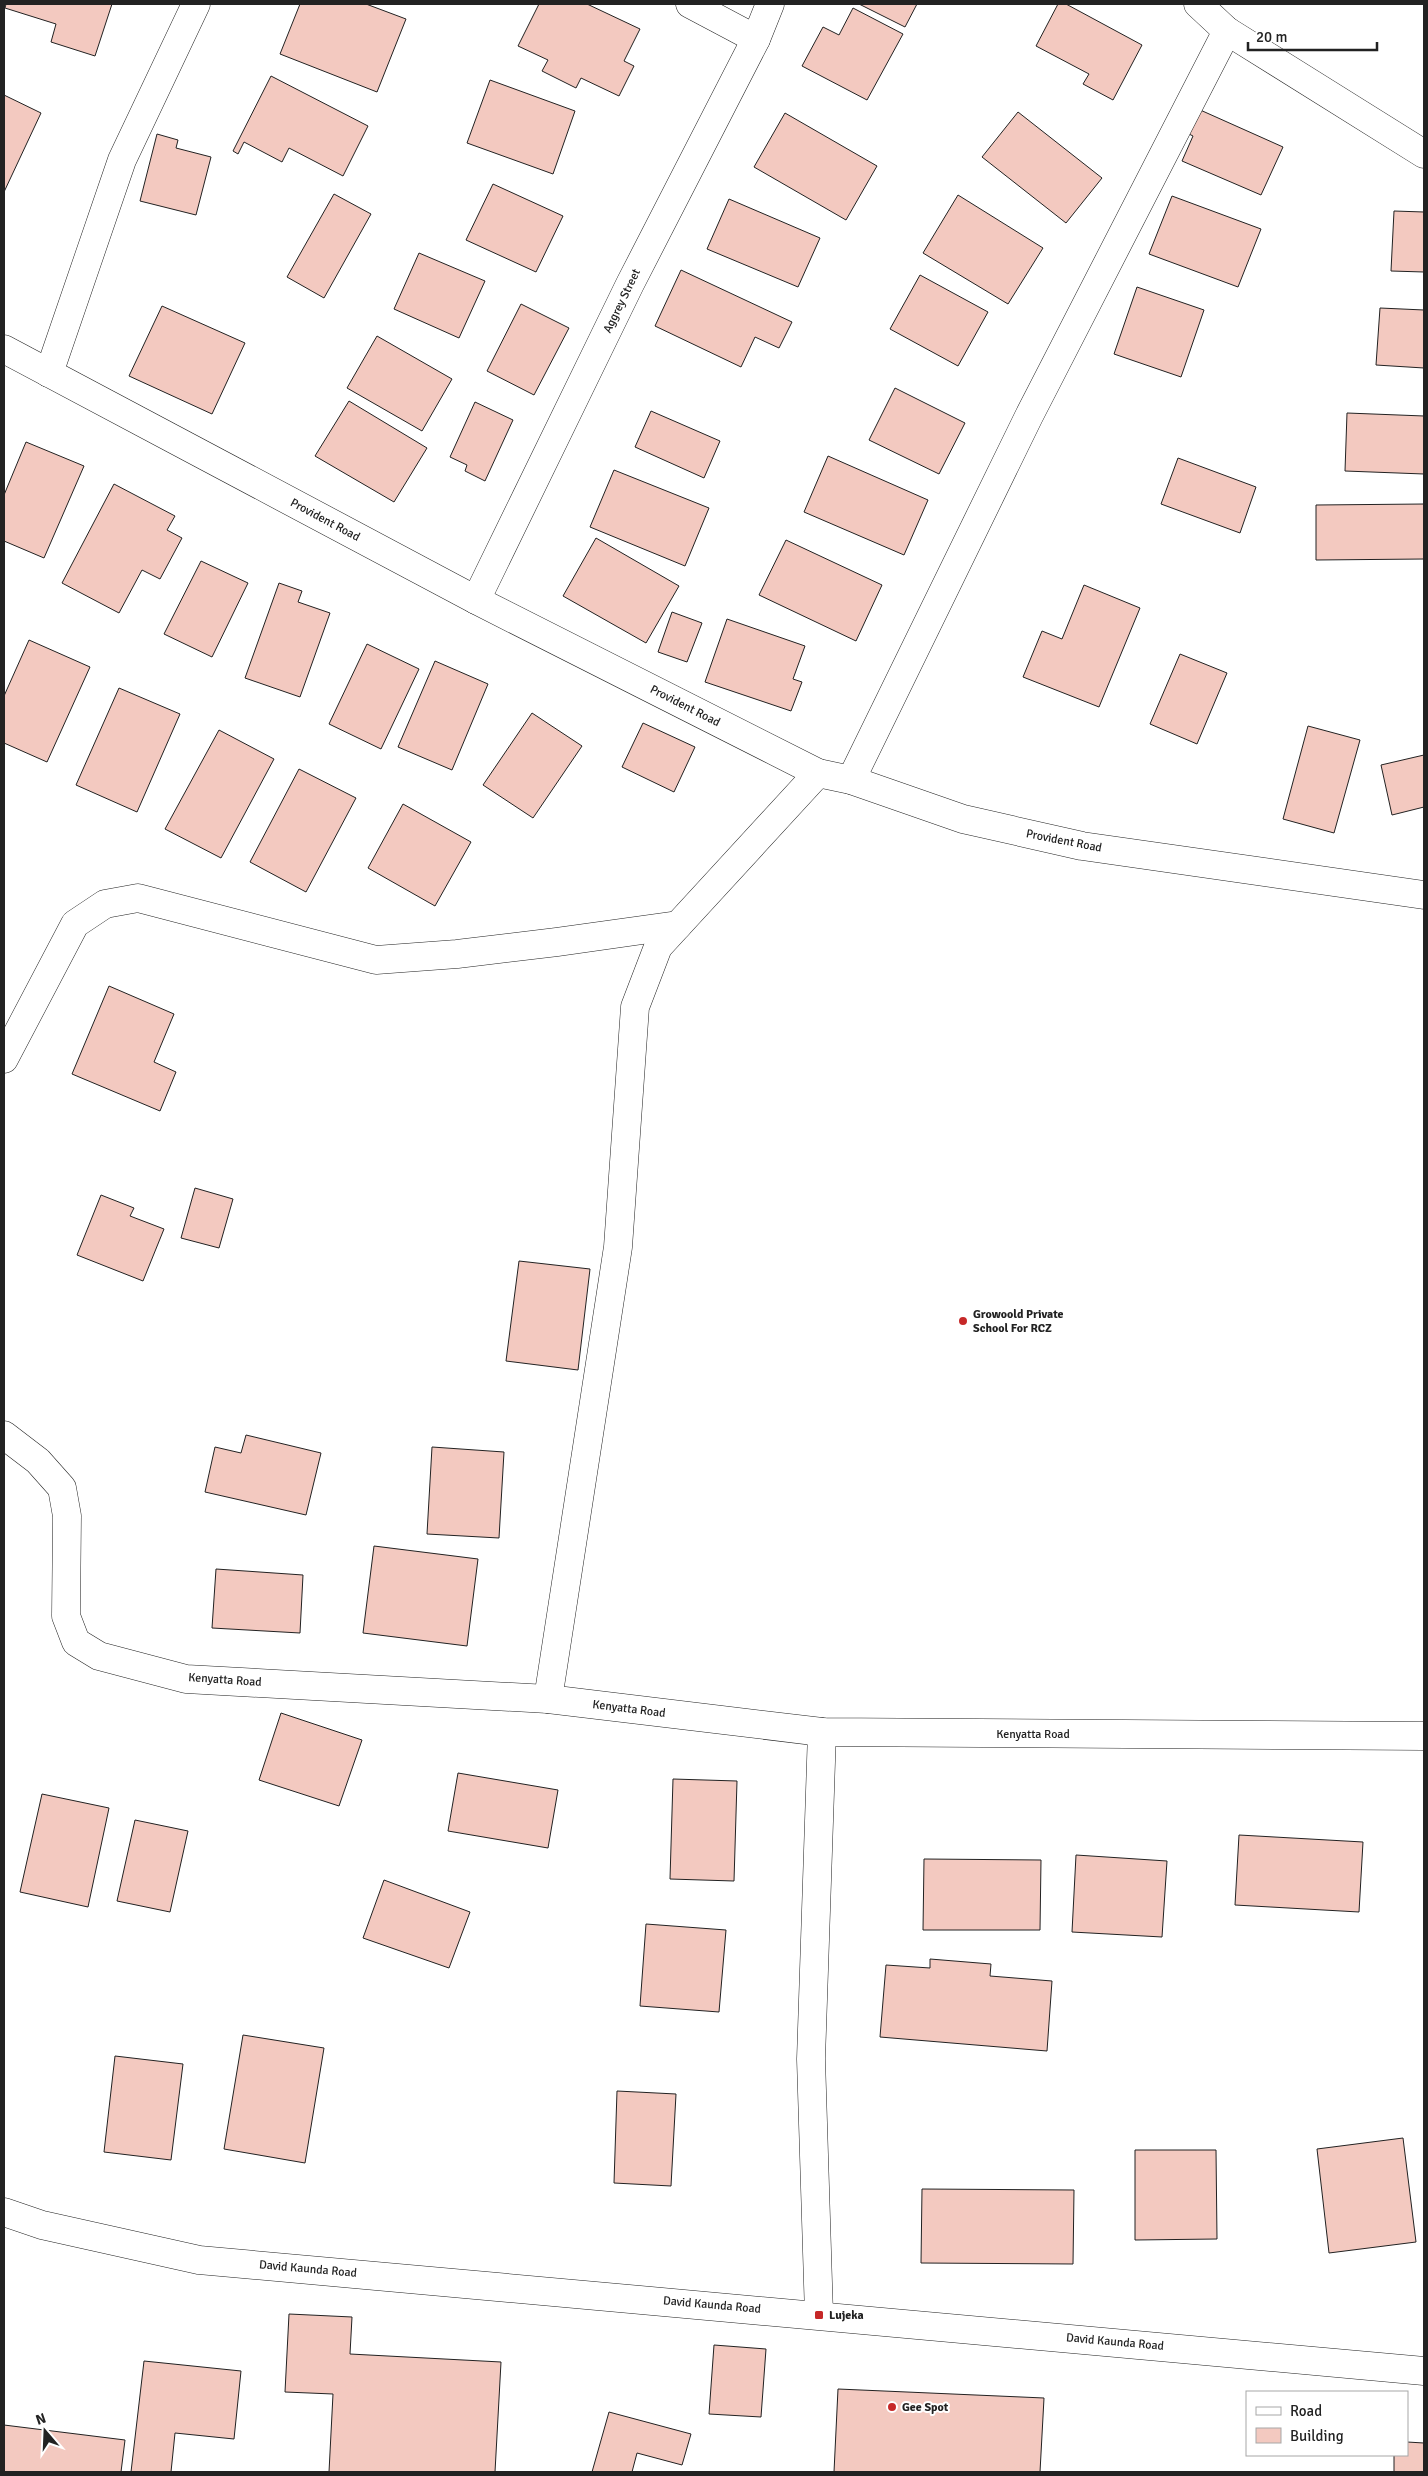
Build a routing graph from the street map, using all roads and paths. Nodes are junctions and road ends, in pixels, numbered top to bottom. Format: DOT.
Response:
graph roads {
  1 [pos="196,4"];
  2 [pos="690,4"];
  3 [pos="770,4"];
  4 [pos="1198,4"];
  5 [pos="1227,31"];
  6 [pos="756,38"];
  7 [pos="1424,154"];
  8 [pos="4,349"];
  9 [pos="49,373"];
  10 [pos="476,600"];
  11 [pos="818,773"];
  12 [pos="851,780"];
  13 [pos="1424,895"];
  14 [pos="678,925"];
  15 [pos="4,1059"];
  16 [pos="4,1435"];
  17 [pos="548,1699"];
  18 [pos="822,1732"];
  19 [pos="1424,1736"];
  20 [pos="4,2212"];
  21 [pos="819,2315"];
  22 [pos="1424,2371"];
  1 -- 9 [label="street"];
  2 -- 6 [label="street"];
  3 -- 6 [label="street, Aggrey Street"];
  4 -- 5 [label="street"];
  5 -- 7 [label="street"];
  5 -- 12 [label="street"];
  6 -- 10 [label="street, Aggrey Street"];
  8 -- 9 [label="street, Provident Road"];
  9 -- 10 [label="street, Provident Road"];
  10 -- 11 [label="street, Provident Road"];
  11 -- 12 [label="street, Provident Road"];
  11 -- 14 [label="street"];
  12 -- 13 [label="street, Provident Road"];
  14 -- 15 [label="street"];
  14 -- 17 [label="street"];
  16 -- 17 [label="street, Kenyatta Road"];
  17 -- 18 [label="street, Kenyatta Road"];
  18 -- 19 [label="street, Kenyatta Road"];
  18 -- 21 [label="street"];
  20 -- 21 [label="street, David Kaunda Road"];
  21 -- 22 [label="street, David Kaunda Road"];
}
